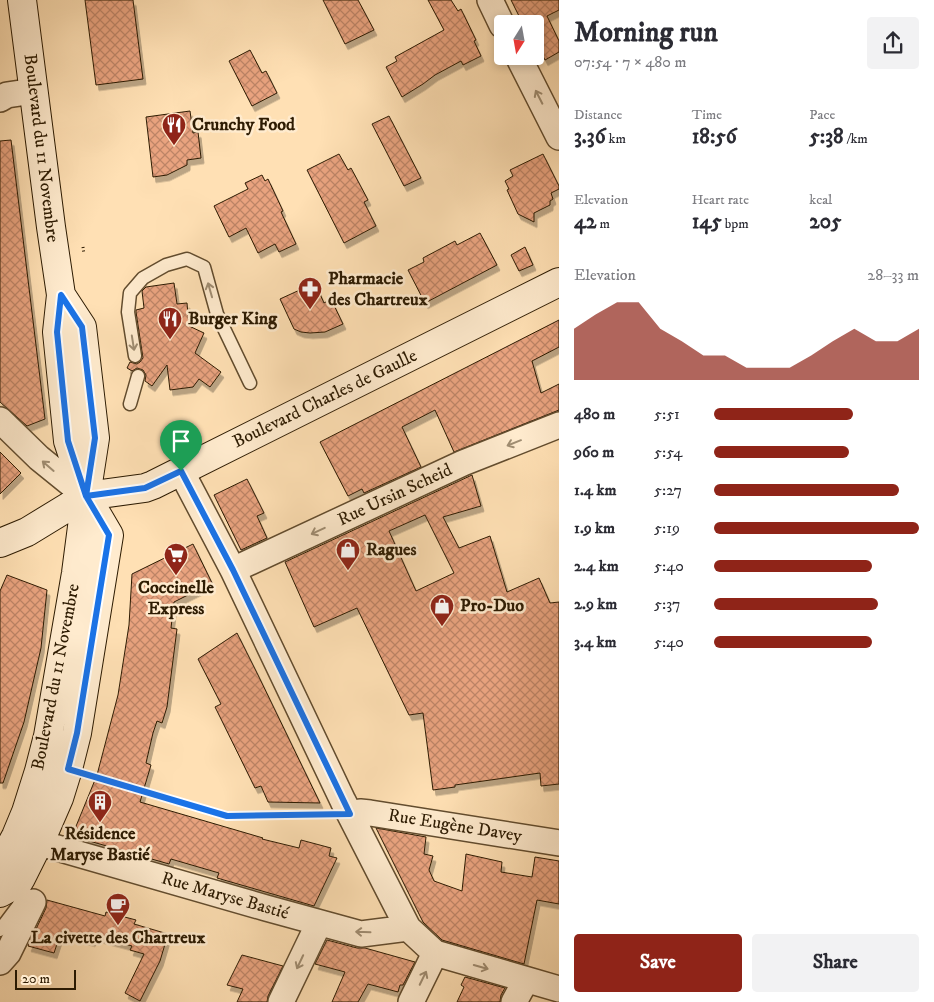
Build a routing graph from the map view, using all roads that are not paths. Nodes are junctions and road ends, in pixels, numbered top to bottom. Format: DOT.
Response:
graph roads {
  1 [pos="22,0"];
  2 [pos="490,0"];
  3 [pos="497,15"];
  4 [pos="523,65"];
  5 [pos="34,91"];
  6 [pos="0,99"];
  7 [pos="559,137"];
  8 [pos="559,282"];
  9 [pos="135,356"];
  10 [pos="138,376"];
  11 [pos="250,383"];
  12 [pos="130,404"];
  13 [pos="0,420"];
  14 [pos="559,425"];
  15 [pos="181,471"];
  16 [pos="86,496"];
  17 [pos="0,543"];
  18 [pos="233,570"];
  19 [pos="350,814"];
  20 [pos="30,835"];
  21 [pos="559,842"];
  22 [pos="0,872"];
  23 [pos="0,893"];
  24 [pos="33,902"];
  25 [pos="319,923"];
  26 [pos="408,928"];
  27 [pos="0,930"];
  28 [pos="434,953"];
  29 [pos="0,962"];
  30 [pos="526,980"];
  31 [pos="559,989"];
  32 [pos="282,1002"];
  33 [pos="411,1002"];
  34 [pos="514,1002"];
  1 -- 5 [label="main road, Boulevard du 11 Novembre"];
  2 -- 3 [label="street"];
  7 -- 4 [label="street, one-way"];
  5 -- 6 [label="street"];
  5 -- 16 [label="main road, Boulevard du 11 Novembre"];
  8 -- 15 [label="main road, Boulevard Charles de Gaulle"];
  11 -- 9 [label="lane, one-way"];
  10 -- 12 [label="lane"];
  16 -- 13 [label="street, one-way"];
  14 -- 18 [label="street, Rue Ursin Scheid, one-way"];
  15 -- 16 [label="main road, Boulevard Charles de Gaulle"];
  15 -- 18 [label="street"];
  16 -- 17 [label="main road"];
  16 -- 20 [label="main road, Boulevard du 11 Novembre"];
  16 -- 20 [label="main road, Boulevard du 11 Novembre"];
  18 -- 19 [label="street"];
  19 -- 21 [label="street, Rue Eugène Davey"];
  19 -- 26 [label="street"];
  20 -- 22 [label="main road, Boulevard du 11 Novembre"];
  20 -- 23 [label="main road, Boulevard du 11 Novembre"];
  20 -- 25 [label="street, Rue Maryse Bastié"];
  20 -- 27 [label="lane, Boulevard du 11 Novembre"];
  24 -- 29 [label="street"];
  26 -- 25 [label="street, Rue Maryse Bastié, one-way"];
  25 -- 32 [label="street, one-way"];
  26 -- 28 [label="street"];
  28 -- 30 [label="street, one-way"];
  33 -- 28 [label="street, one-way"];
  30 -- 31 [label="street"];
  30 -- 34 [label="street"];
}
